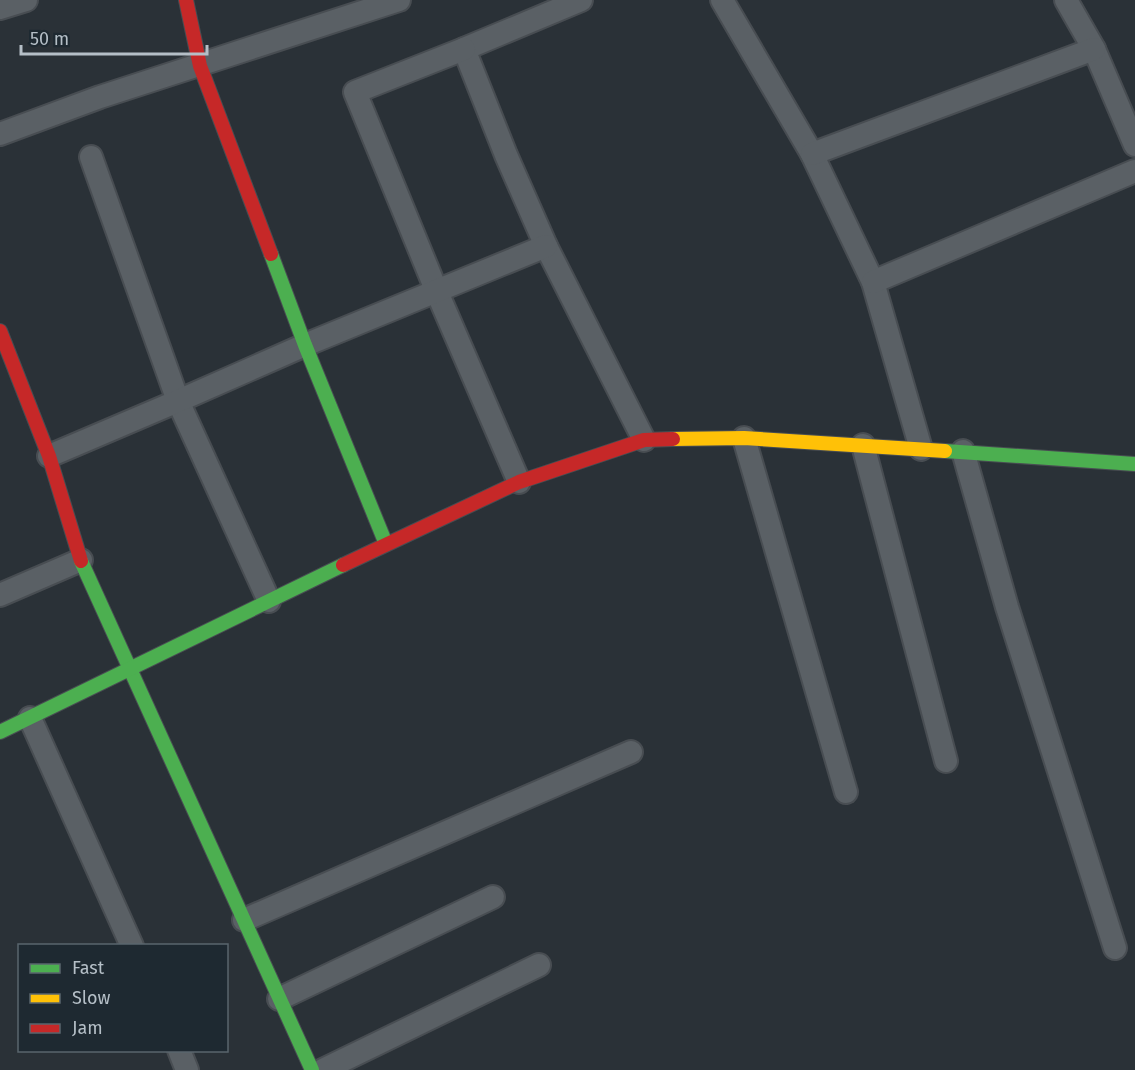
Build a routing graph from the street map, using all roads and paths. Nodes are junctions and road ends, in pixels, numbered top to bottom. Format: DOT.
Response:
graph roads {
  1 [pos="26,0"];
  2 [pos="186,0"];
  3 [pos="399,0"];
  4 [pos="581,0"];
  5 [pos="722,0"];
  6 [pos="1066,0"];
  7 [pos="0,8"];
  8 [pos="464,49"];
  9 [pos="1094,49"];
  10 [pos="200,66"];
  11 [pos="0,134"];
  12 [pos="1135,145"];
  13 [pos="812,154"];
  14 [pos="91,157"];
  15 [pos="1135,171"];
  16 [pos="546,246"];
  17 [pos="873,282"];
  18 [pos="437,292"];
  19 [pos="0,332"];
  20 [pos="305,345"];
  21 [pos="178,401"];
  22 [pos="744,438"];
  23 [pos="644,440"];
  24 [pos="863,445"];
  25 [pos="921,449"];
  26 [pos="963,451"];
  27 [pos="49,456"];
  28 [pos="1135,464"];
  29 [pos="519,482"];
  30 [pos="386,544"];
  31 [pos="81,560"];
  32 [pos="0,595"];
  33 [pos="269,601"];
  34 [pos="130,668"];
  35 [pos="30,718"];
  36 [pos="0,732"];
  37 [pos="631,752"];
  38 [pos="946,761"];
  39 [pos="846,792"];
  40 [pos="493,897"];
  41 [pos="244,920"];
  42 [pos="132,944"];
  43 [pos="1115,948"];
  44 [pos="539,965"];
  45 [pos="279,999"];
  46 [pos="179,1052"];
  47 [pos="187,1070"];
  48 [pos="312,1070"];
  49 [pos="323,1070"];
  1 -- 7 [label="street"];
  2 -- 10 [label="street"];
  3 -- 10 [label="street"];
  4 -- 8 [label="street"];
  5 -- 13 [label="street"];
  6 -- 9 [label="street"];
  8 -- 16 [label="street"];
  8 -- 18 [label="street"];
  9 -- 12 [label="street"];
  9 -- 13 [label="street"];
  10 -- 11 [label="street"];
  10 -- 20 [label="street"];
  13 -- 17 [label="street"];
  14 -- 21 [label="street"];
  15 -- 17 [label="street"];
  16 -- 18 [label="street"];
  16 -- 23 [label="street"];
  17 -- 25 [label="street"];
  18 -- 20 [label="street"];
  18 -- 29 [label="street"];
  19 -- 27 [label="street"];
  20 -- 21 [label="street"];
  20 -- 30 [label="street"];
  21 -- 27 [label="street"];
  21 -- 33 [label="street"];
  22 -- 23 [label="street"];
  22 -- 24 [label="street"];
  22 -- 39 [label="street"];
  23 -- 29 [label="street"];
  24 -- 25 [label="street"];
  24 -- 38 [label="street"];
  25 -- 26 [label="street"];
  26 -- 28 [label="street"];
  26 -- 43 [label="street"];
  27 -- 31 [label="street"];
  29 -- 30 [label="street"];
  30 -- 33 [label="street"];
  31 -- 32 [label="street"];
  31 -- 34 [label="street"];
  33 -- 34 [label="street"];
  34 -- 35 [label="street"];
  34 -- 41 [label="street"];
  35 -- 36 [label="street"];
  35 -- 42 [label="street"];
  37 -- 41 [label="street"];
  40 -- 45 [label="street"];
  41 -- 45 [label="street"];
  44 -- 49 [label="street"];
  45 -- 48 [label="street"];
  46 -- 47 [label="street"];
}
